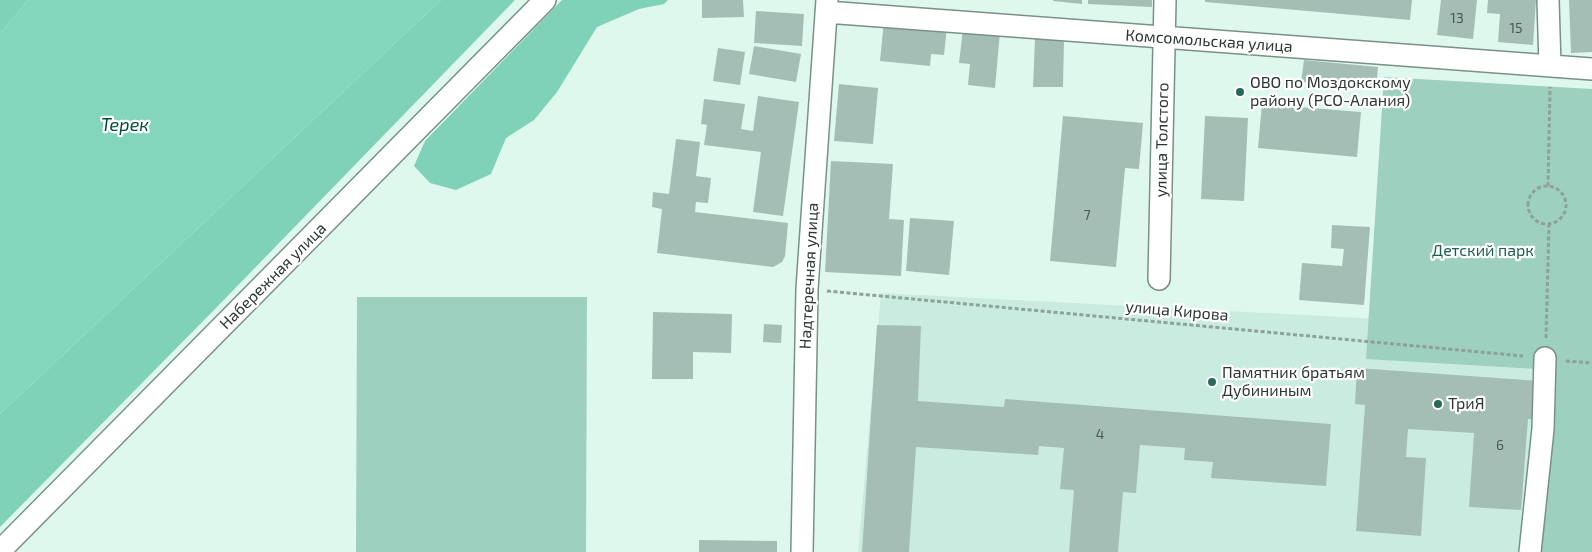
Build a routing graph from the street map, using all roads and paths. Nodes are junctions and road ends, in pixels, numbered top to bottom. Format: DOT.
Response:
graph roads {
  1 [pos="546,0"];
  2 [pos="1166,0"];
  3 [pos="1548,0"];
  4 [pos="827,6"];
  5 [pos="1165,37"];
  6 [pos="1550,66"];
  7 [pos="1592,69"];
  8 [pos="1548,186"];
  9 [pos="1549,224"];
  10 [pos="1159,279"];
  11 [pos="807,289"];
  12 [pos="1545,358"];
  13 [pos="0,551"];
  14 [pos="802,552"];
  15 [pos="1530,552"];
  1 -- 13 [label="street, Набережная улица"];
  2 -- 5 [label="street, улица Толстого"];
  3 -- 6 [label="street"];
  4 -- 5 [label="street, Комсомольская улица"];
  4 -- 11 [label="street, Надтеречная улица"];
  5 -- 6 [label="street, Комсомольская улица"];
  5 -- 10 [label="street, улица Толстого"];
  6 -- 7 [label="street, Комсомольская улица"];
  6 -- 8 [label="path"];
  8 -- 9 [label="path"];
  8 -- 9 [label="path"];
  9 -- 12 [label="path"];
  11 -- 12 [label="path, улица Кирова"];
  11 -- 14 [label="street, Надтеречная улица"];
  12 -- 15 [label="street"];
}
